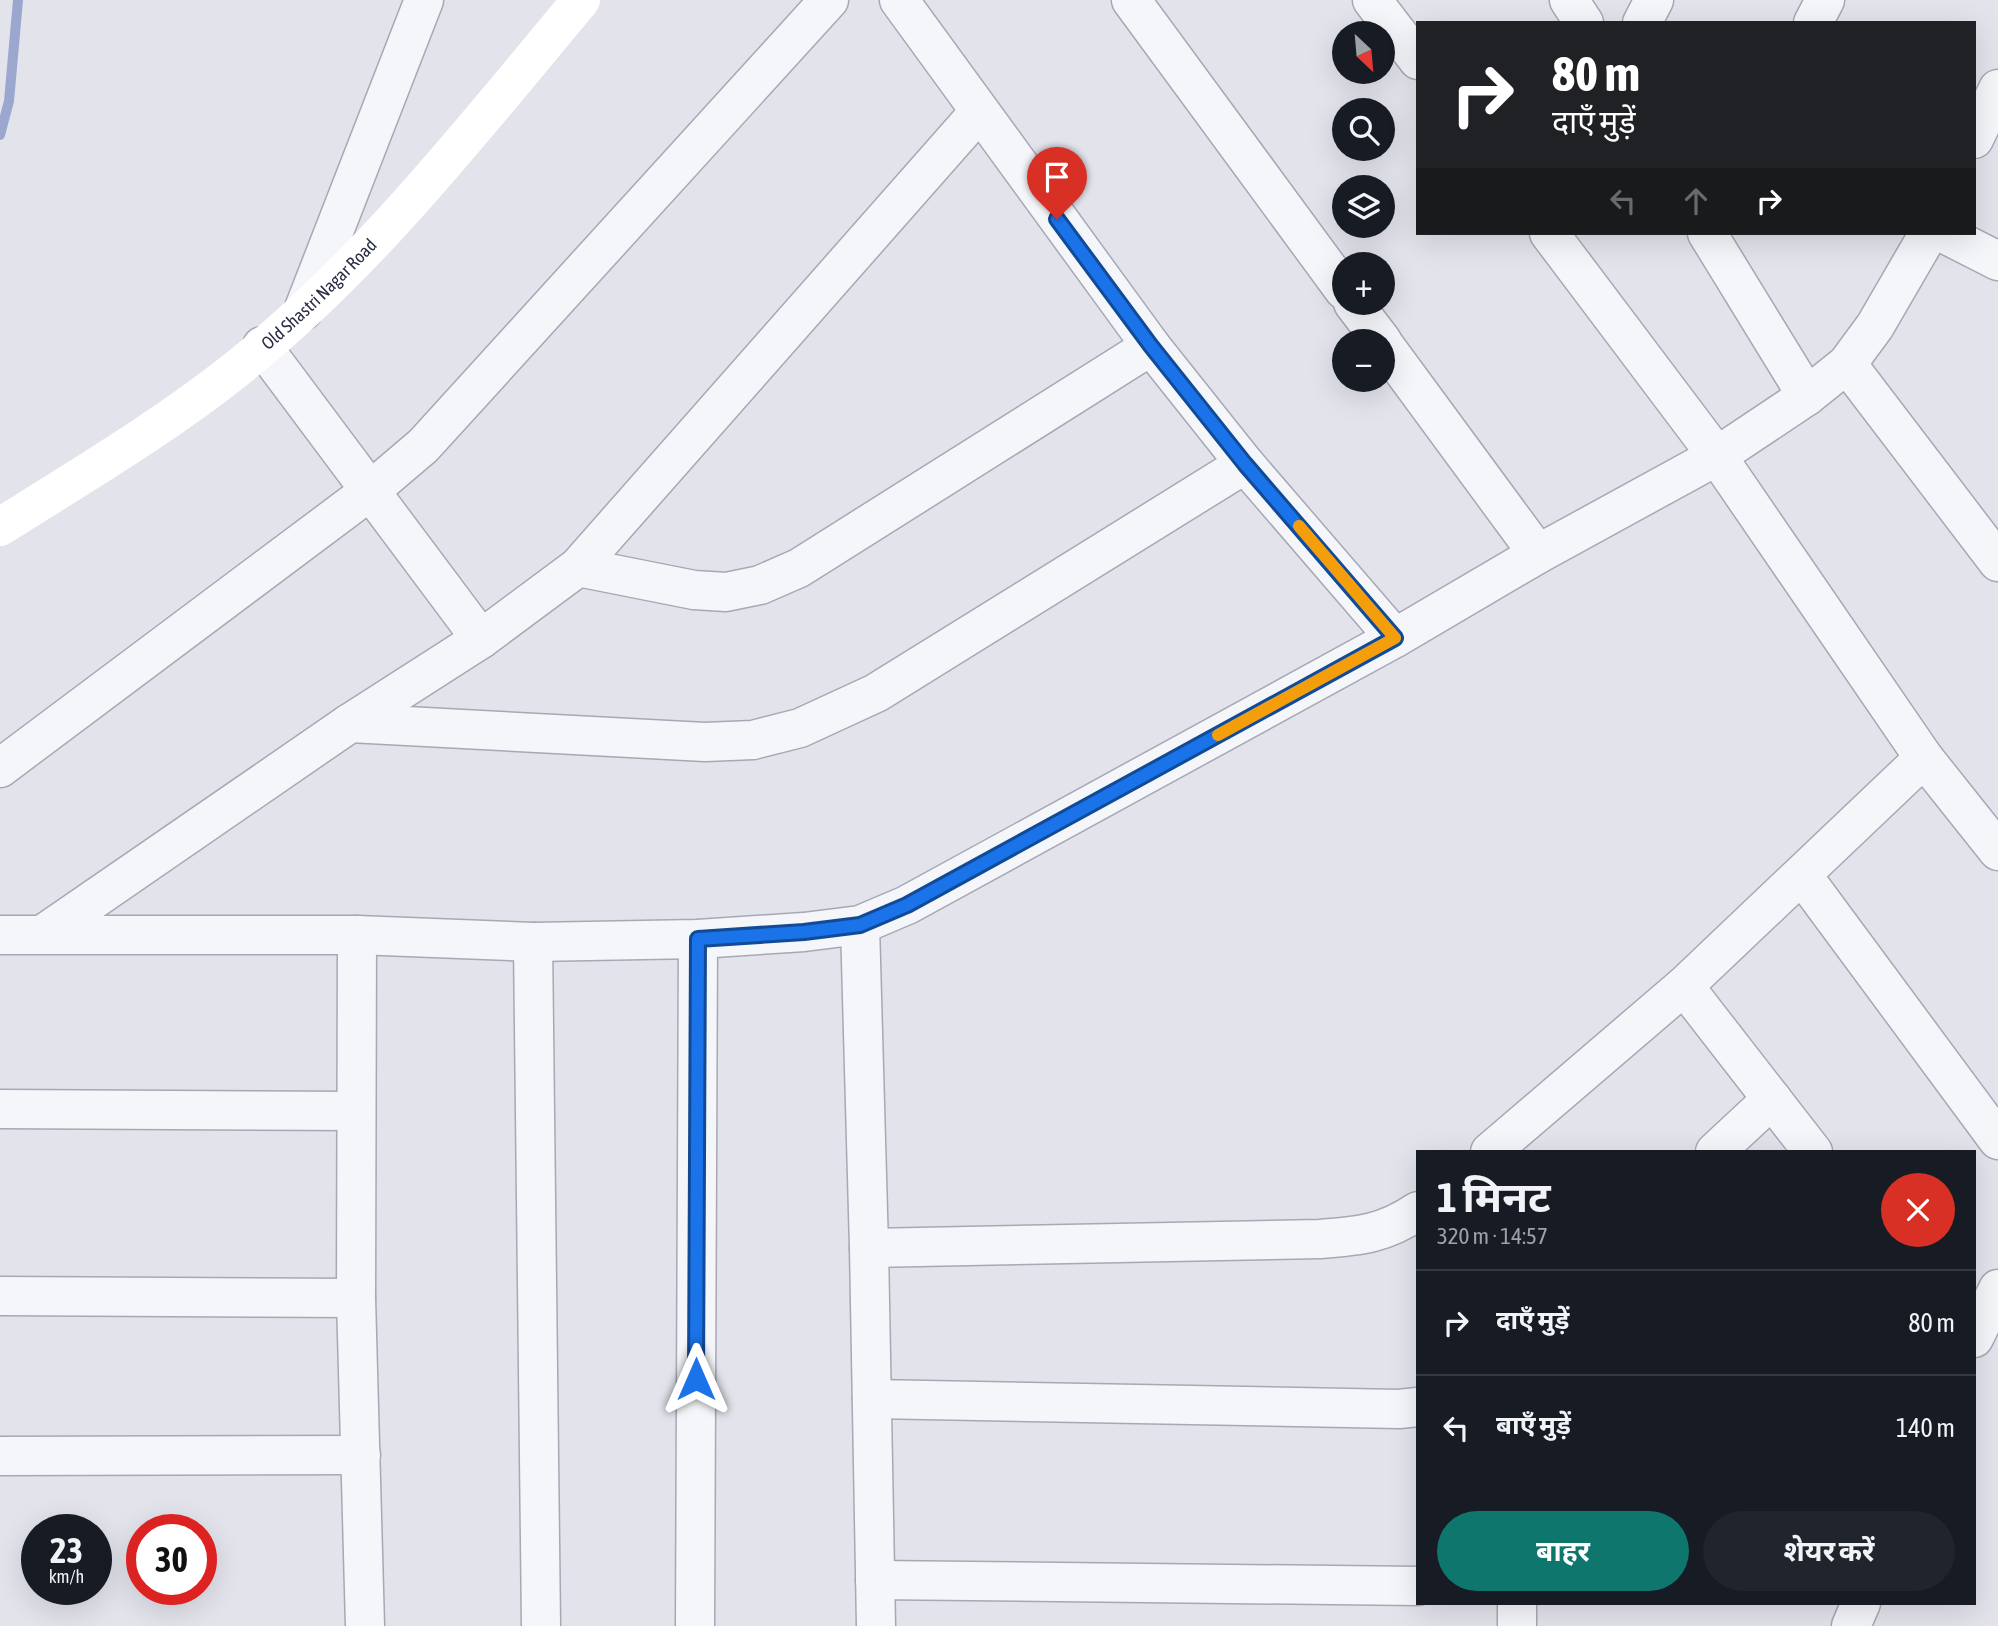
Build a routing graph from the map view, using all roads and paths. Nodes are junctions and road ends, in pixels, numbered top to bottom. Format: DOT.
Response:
graph roads {
  1 [pos="424,0"];
  2 [pos="581,0"];
  3 [pos="829,0"];
  4 [pos="899,0"];
  5 [pos="1131,0"];
  6 [pos="1372,0"];
  7 [pos="1569,0"];
  8 [pos="1654,0"];
  9 [pos="1825,0"];
  10 [pos="1583,21"];
  11 [pos="1643,21"];
  12 [pos="1814,21"];
  13 [pos="1416,57"];
  14 [pos="1998,89"];
  15 [pos="979,112"];
  16 [pos="1976,135"];
  17 [pos="1551,235"];
  18 [pos="1709,235"];
  19 [pos="1928,235"];
  20 [pos="1947,235"];
  21 [pos="1998,261"];
  22 [pos="1332,274"];
  23 [pos="303,311"];
  24 [pos="262,346"];
  25 [pos="1151,346"];
  26 [pos="1395,360"];
  27 [pos="1847,364"];
  28 [pos="1807,396"];
  29 [pos="1717,456"];
  30 [pos="1245,464"];
  31 [pos="370,491"];
  32 [pos="0,527"];
  33 [pos="1538,554"];
  34 [pos="1998,562"];
  35 [pos="578,567"];
  36 [pos="1395,638"];
  37 [pos="481,639"];
  38 [pos="350,723"];
  39 [pos="1924,758"];
  40 [pos="0,768"];
  41 [pos="1998,851"];
  42 [pos="1802,875"];
  43 [pos="860,925"];
  44 [pos="45,933"];
  45 [pos="0,935"];
  46 [pos="357,935"];
  47 [pos="698,939"];
  48 [pos="533,942"];
  49 [pos="1684,986"];
  50 [pos="1772,1099"];
  51 [pos="0,1109"];
  52 [pos="355,1111"];
  53 [pos="1998,1140"];
  54 [pos="1492,1150"];
  55 [pos="1717,1150"];
  56 [pos="1811,1150"];
  57 [pos="1416,1211"];
  58 [pos="869,1248"];
  59 [pos="1998,1289"];
  60 [pos="0,1296"];
  61 [pos="356,1298"];
  62 [pos="1976,1334"];
  63 [pos="872,1399"];
  64 [pos="1416,1407"];
  65 [pos="360,1455"];
  66 [pos="0,1456"];
  67 [pos="875,1580"];
  68 [pos="1416,1586"];
  69 [pos="1517,1605"];
  70 [pos="1860,1605"];
  71 [pos="365,1626"];
  72 [pos="541,1626"];
  73 [pos="695,1626"];
  74 [pos="876,1626"];
  75 [pos="1517,1626"];
  76 [pos="1851,1626"];
  1 -- 23 [label="street"];
  2 -- 23 [label="street, Old Shastri Nagar Road"];
  3 -- 31 [label="street"];
  4 -- 15 [label="street"];
  5 -- 22 [label="street"];
  6 -- 13 [label="street"];
  7 -- 10 [label="street"];
  8 -- 11 [label="street"];
  9 -- 12 [label="street"];
  14 -- 16 [label="street"];
  15 -- 25 [label="street"];
  15 -- 35 [label="street"];
  17 -- 29 [label="street"];
  18 -- 28 [label="street"];
  19 -- 27 [label="street"];
  20 -- 21 [label="street"];
  23 -- 24 [label="street, Old Shastri Nagar Road"];
  24 -- 31 [label="street"];
  24 -- 32 [label="street, Old Shastri Nagar Road"];
  25 -- 30 [label="street"];
  25 -- 35 [label="street"];
  26 -- 33 [label="street"];
  27 -- 28 [label="street"];
  27 -- 34 [label="street"];
  28 -- 29 [label="street"];
  29 -- 33 [label="street"];
  29 -- 39 [label="street"];
  30 -- 36 [label="street"];
  30 -- 38 [label="street"];
  31 -- 37 [label="street"];
  31 -- 40 [label="street"];
  33 -- 36 [label="street"];
  35 -- 37 [label="street"];
  36 -- 43 [label="street"];
  37 -- 38 [label="street"];
  38 -- 44 [label="street"];
  39 -- 41 [label="street"];
  39 -- 42 [label="street"];
  42 -- 49 [label="street"];
  42 -- 53 [label="street"];
  43 -- 47 [label="street"];
  43 -- 58 [label="street"];
  44 -- 45 [label="street"];
  44 -- 46 [label="street"];
  46 -- 48 [label="street"];
  46 -- 52 [label="street"];
  47 -- 48 [label="street"];
  47 -- 73 [label="street"];
  48 -- 72 [label="street"];
  49 -- 50 [label="street"];
  49 -- 54 [label="street"];
  50 -- 55 [label="street"];
  50 -- 56 [label="street"];
  51 -- 52 [label="street"];
  52 -- 61 [label="street"];
  57 -- 58 [label="street"];
  58 -- 63 [label="street"];
  59 -- 62 [label="street"];
  60 -- 61 [label="street"];
  61 -- 65 [label="street"];
  63 -- 64 [label="street"];
  63 -- 67 [label="street"];
  65 -- 66 [label="street"];
  65 -- 71 [label="street"];
  67 -- 68 [label="street"];
  67 -- 74 [label="street"];
  69 -- 75 [label="street"];
  70 -- 76 [label="street"];
}
